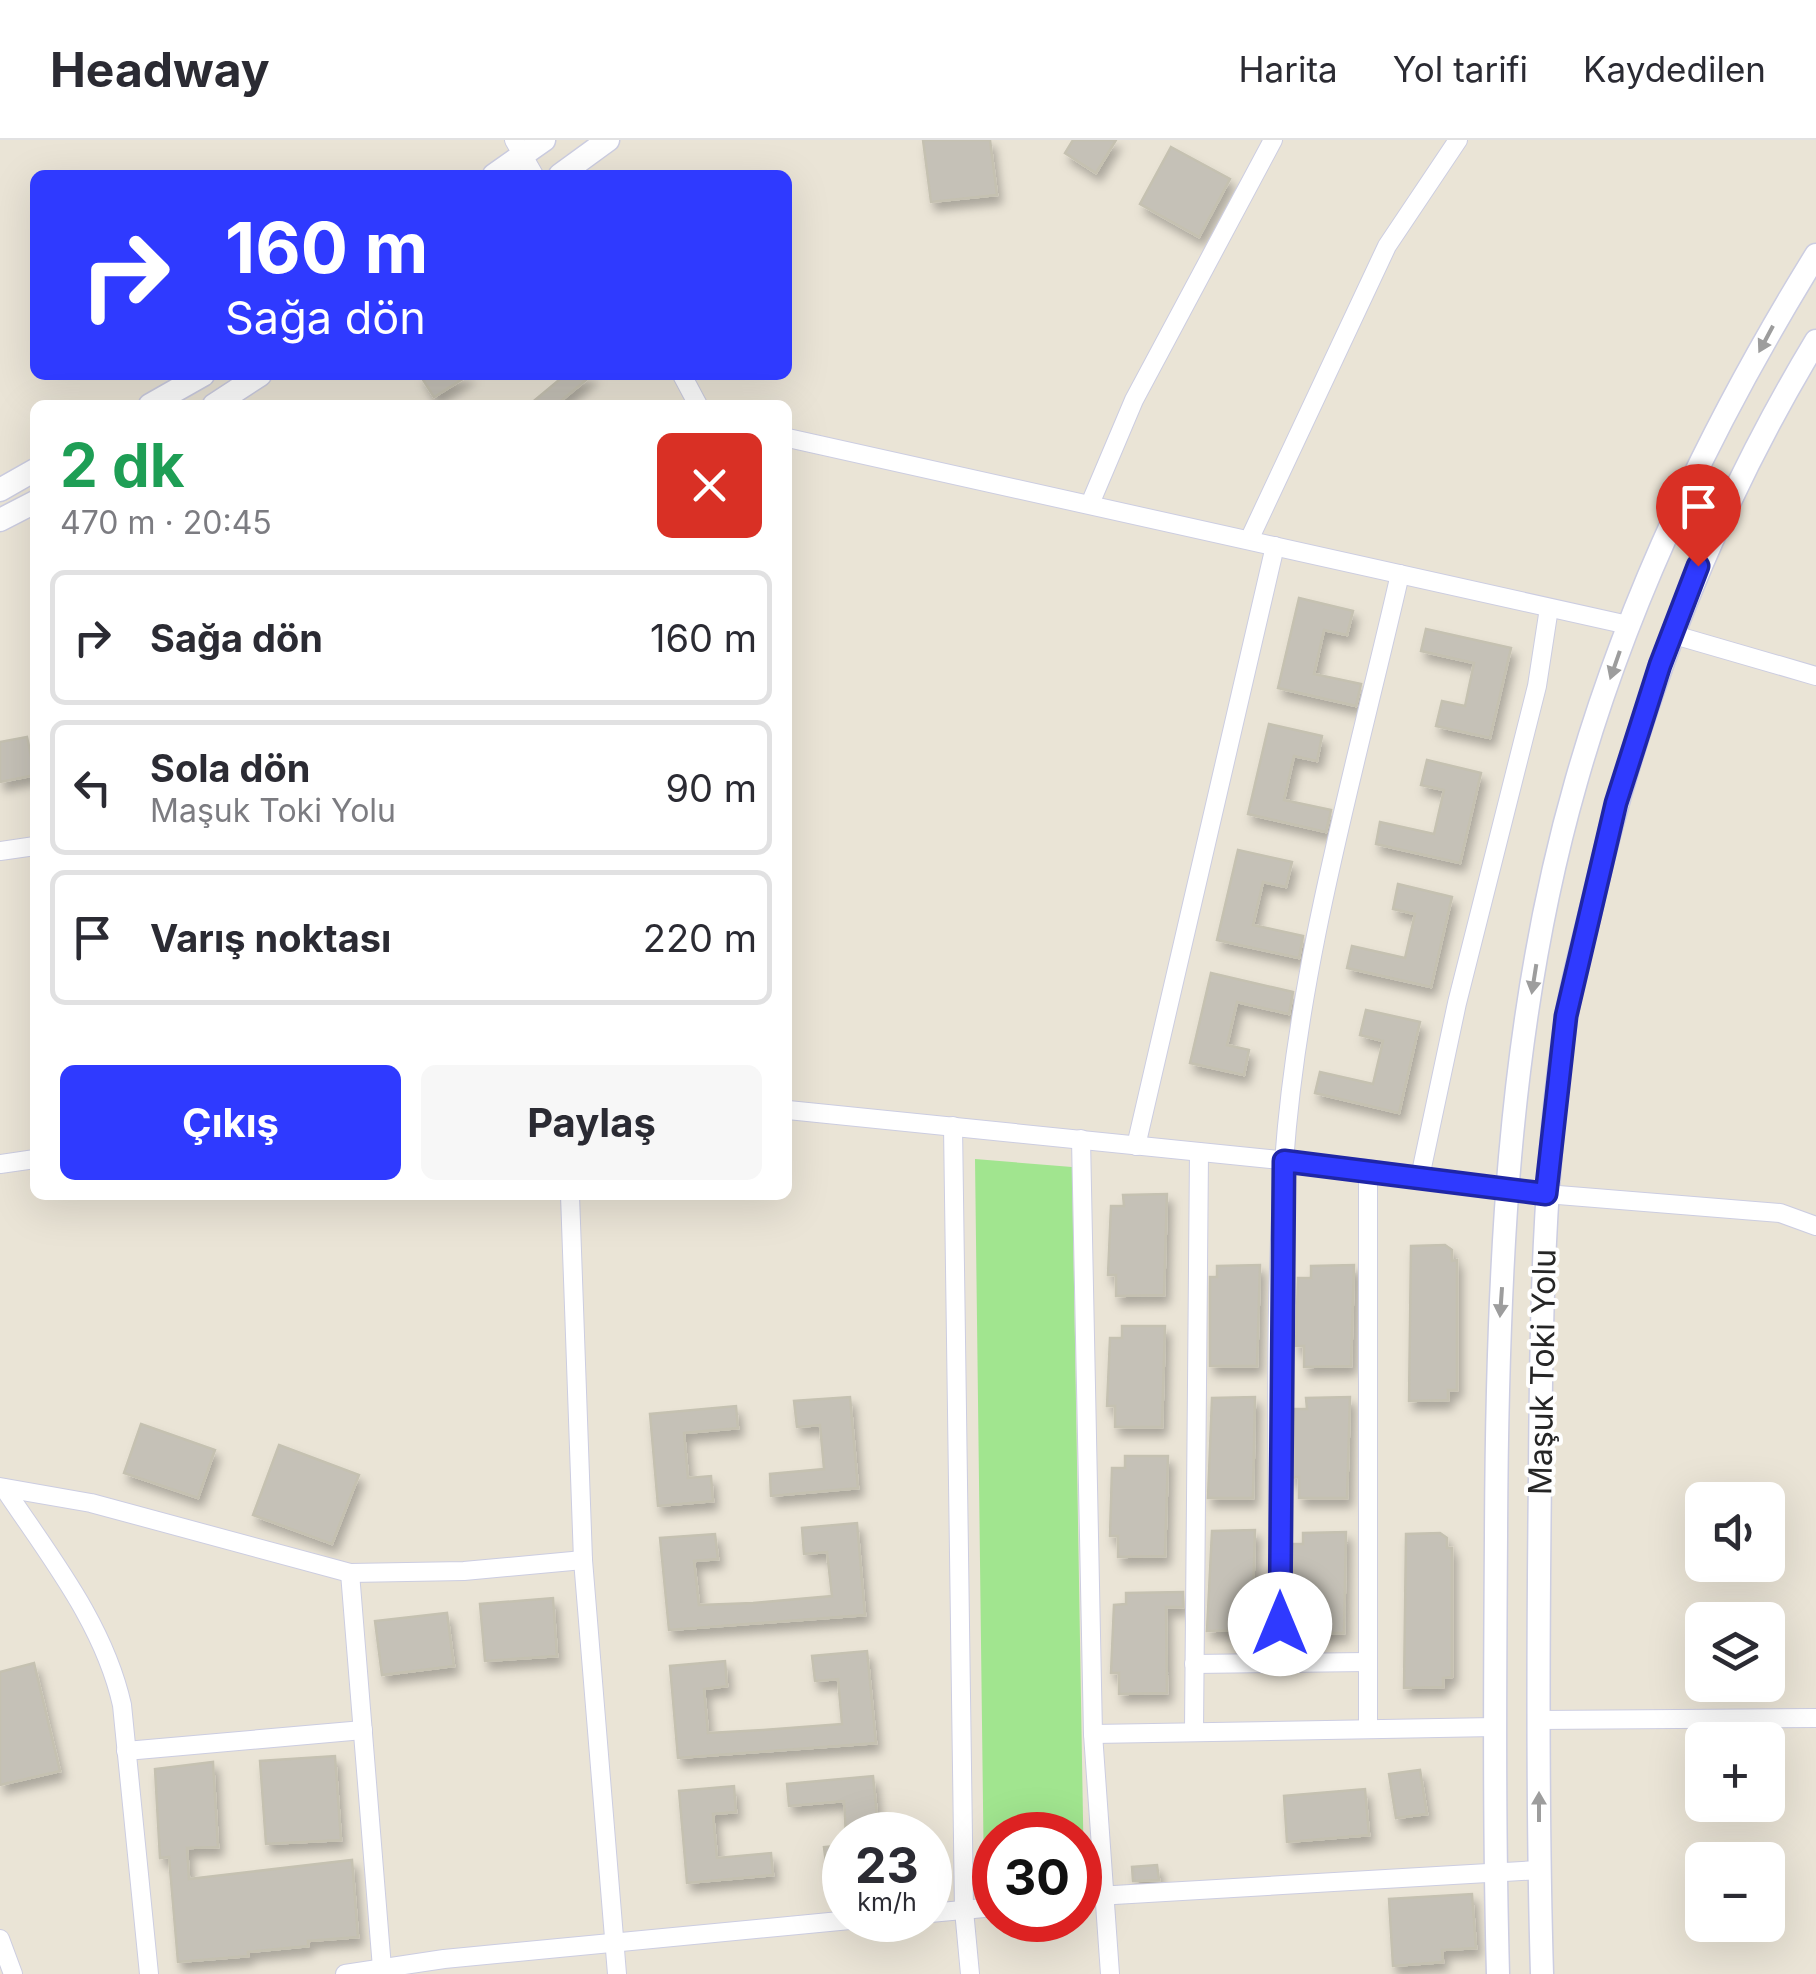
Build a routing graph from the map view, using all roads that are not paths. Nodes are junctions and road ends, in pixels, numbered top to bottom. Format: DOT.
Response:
graph roads {
  1 [pos="544,140"];
  2 [pos="608,140"];
  3 [pos="1273,140"];
  4 [pos="1458,140"];
  5 [pos="524,157"];
  6 [pos="502,170"];
  7 [pos="567,170"];
  8 [pos="1816,255"];
  9 [pos="1816,341"];
  10 [pos="195,380"];
  11 [pos="252,380"];
  12 [pos="159,400"];
  13 [pos="222,400"];
  14 [pos="792,439"];
  15 [pos="30,473"];
  16 [pos="0,490"];
  17 [pos="1090,504"];
  18 [pos="30,505"];
  19 [pos="0,520"];
  20 [pos="1248,540"];
  21 [pos="1275,546"];
  22 [pos="1400,574"];
  23 [pos="1549,608"];
  24 [pos="1628,625"];
  25 [pos="1670,634"];
  26 [pos="1816,676"];
  27 [pos="30,847"];
  28 [pos="0,851"];
  29 [pos="792,1110"];
  30 [pos="953,1126"];
  31 [pos="1081,1139"];
  32 [pos="1136,1146"];
  33 [pos="1198,1152"];
  34 [pos="30,1160"];
  35 [pos="1284,1161"];
  36 [pos="0,1164"];
  37 [pos="1368,1169"];
  38 [pos="1420,1176"];
  39 [pos="1508,1189"];
  40 [pos="1546,1194"];
  41 [pos="570,1200"];
  42 [pos="1816,1226"];
  43 [pos="2,1488"];
  44 [pos="583,1560"];
  45 [pos="350,1573"];
  46 [pos="1280,1662"];
  47 [pos="1368,1662"];
  48 [pos="1194,1664"];
  49 [pos="1816,1718"];
  50 [pos="1538,1720"];
  51 [pos="1368,1726"];
  52 [pos="1494,1726"];
  53 [pos="363,1730"];
  54 [pos="1194,1731"];
  55 [pos="1093,1734"];
  56 [pos="126,1751"];
  57 [pos="1539,1870"];
  58 [pos="1495,1873"];
  59 [pos="1104,1894"];
  60 [pos="972,1909"];
  61 [pos="964,1910"];
  62 [pos="952,1911"];
  63 [pos="822,1923"];
  64 [pos="0,1938"];
  65 [pos="614,1943"];
  66 [pos="382,1968"];
  67 [pos="13,1974"];
  68 [pos="149,1974"];
  69 [pos="345,1974"];
  70 [pos="617,1974"];
  71 [pos="970,1974"];
  72 [pos="1110,1974"];
  73 [pos="1498,1974"];
  74 [pos="1542,1974"];
  1 -- 5 [label="main road"];
  2 -- 7 [label="main road"];
  3 -- 17 [label="street"];
  4 -- 20 [label="street"];
  5 -- 6 [label="main road"];
  8 -- 24 [label="main road, one-way"];
  9 -- 25 [label="main road, Maşuk Toki Yolu"];
  10 -- 12 [label="main road"];
  11 -- 13 [label="main road"];
  14 -- 17 [label="street"];
  15 -- 16 [label="main road"];
  17 -- 20 [label="street"];
  18 -- 19 [label="main road"];
  20 -- 21 [label="street"];
  21 -- 22 [label="street"];
  21 -- 32 [label="street"];
  22 -- 23 [label="street"];
  22 -- 35 [label="street"];
  23 -- 24 [label="street"];
  23 -- 38 [label="street"];
  24 -- 39 [label="main road, one-way"];
  25 -- 26 [label="street"];
  25 -- 40 [label="main road, Maşuk Toki Yolu"];
  27 -- 28 [label="street"];
  29 -- 30 [label="street"];
  30 -- 31 [label="street"];
  30 -- 61 [label="street"];
  31 -- 32 [label="street"];
  31 -- 55 [label="street"];
  32 -- 33 [label="street"];
  33 -- 35 [label="street"];
  33 -- 48 [label="street"];
  34 -- 36 [label="street"];
  35 -- 37 [label="street"];
  35 -- 46 [label="street"];
  37 -- 38 [label="street"];
  37 -- 47 [label="street"];
  38 -- 39 [label="street"];
  39 -- 40 [label="street"];
  39 -- 52 [label="main road, one-way"];
  40 -- 42 [label="street"];
  40 -- 50 [label="main road, Maşuk Toki Yolu"];
  41 -- 44 [label="street"];
  43 -- 45 [label="street"];
  43 -- 56 [label="street"];
  44 -- 45 [label="street"];
  44 -- 65 [label="street"];
  45 -- 53 [label="street"];
  46 -- 47 [label="street"];
  46 -- 48 [label="street"];
  47 -- 51 [label="street"];
  48 -- 54 [label="street"];
  49 -- 50 [label="street"];
  57 -- 50 [label="main road, Maşuk Toki Yolu, one-way"];
  51 -- 52 [label="street"];
  51 -- 54 [label="street"];
  52 -- 58 [label="main road"];
  53 -- 56 [label="street"];
  53 -- 66 [label="street"];
  54 -- 55 [label="street"];
  55 -- 59 [label="street"];
  56 -- 68 [label="street"];
  57 -- 58 [label="street"];
  57 -- 74 [label="main road, Maşuk Toki Yolu"];
  58 -- 59 [label="street"];
  58 -- 73 [label="main road"];
  59 -- 72 [label="street"];
  60 -- 61 [label="street"];
  61 -- 62 [label="street"];
  61 -- 71 [label="street"];
  63 -- 65 [label="street"];
  64 -- 67 [label="street"];
  65 -- 66 [label="street"];
  65 -- 70 [label="street"];
  66 -- 69 [label="street"];
}
